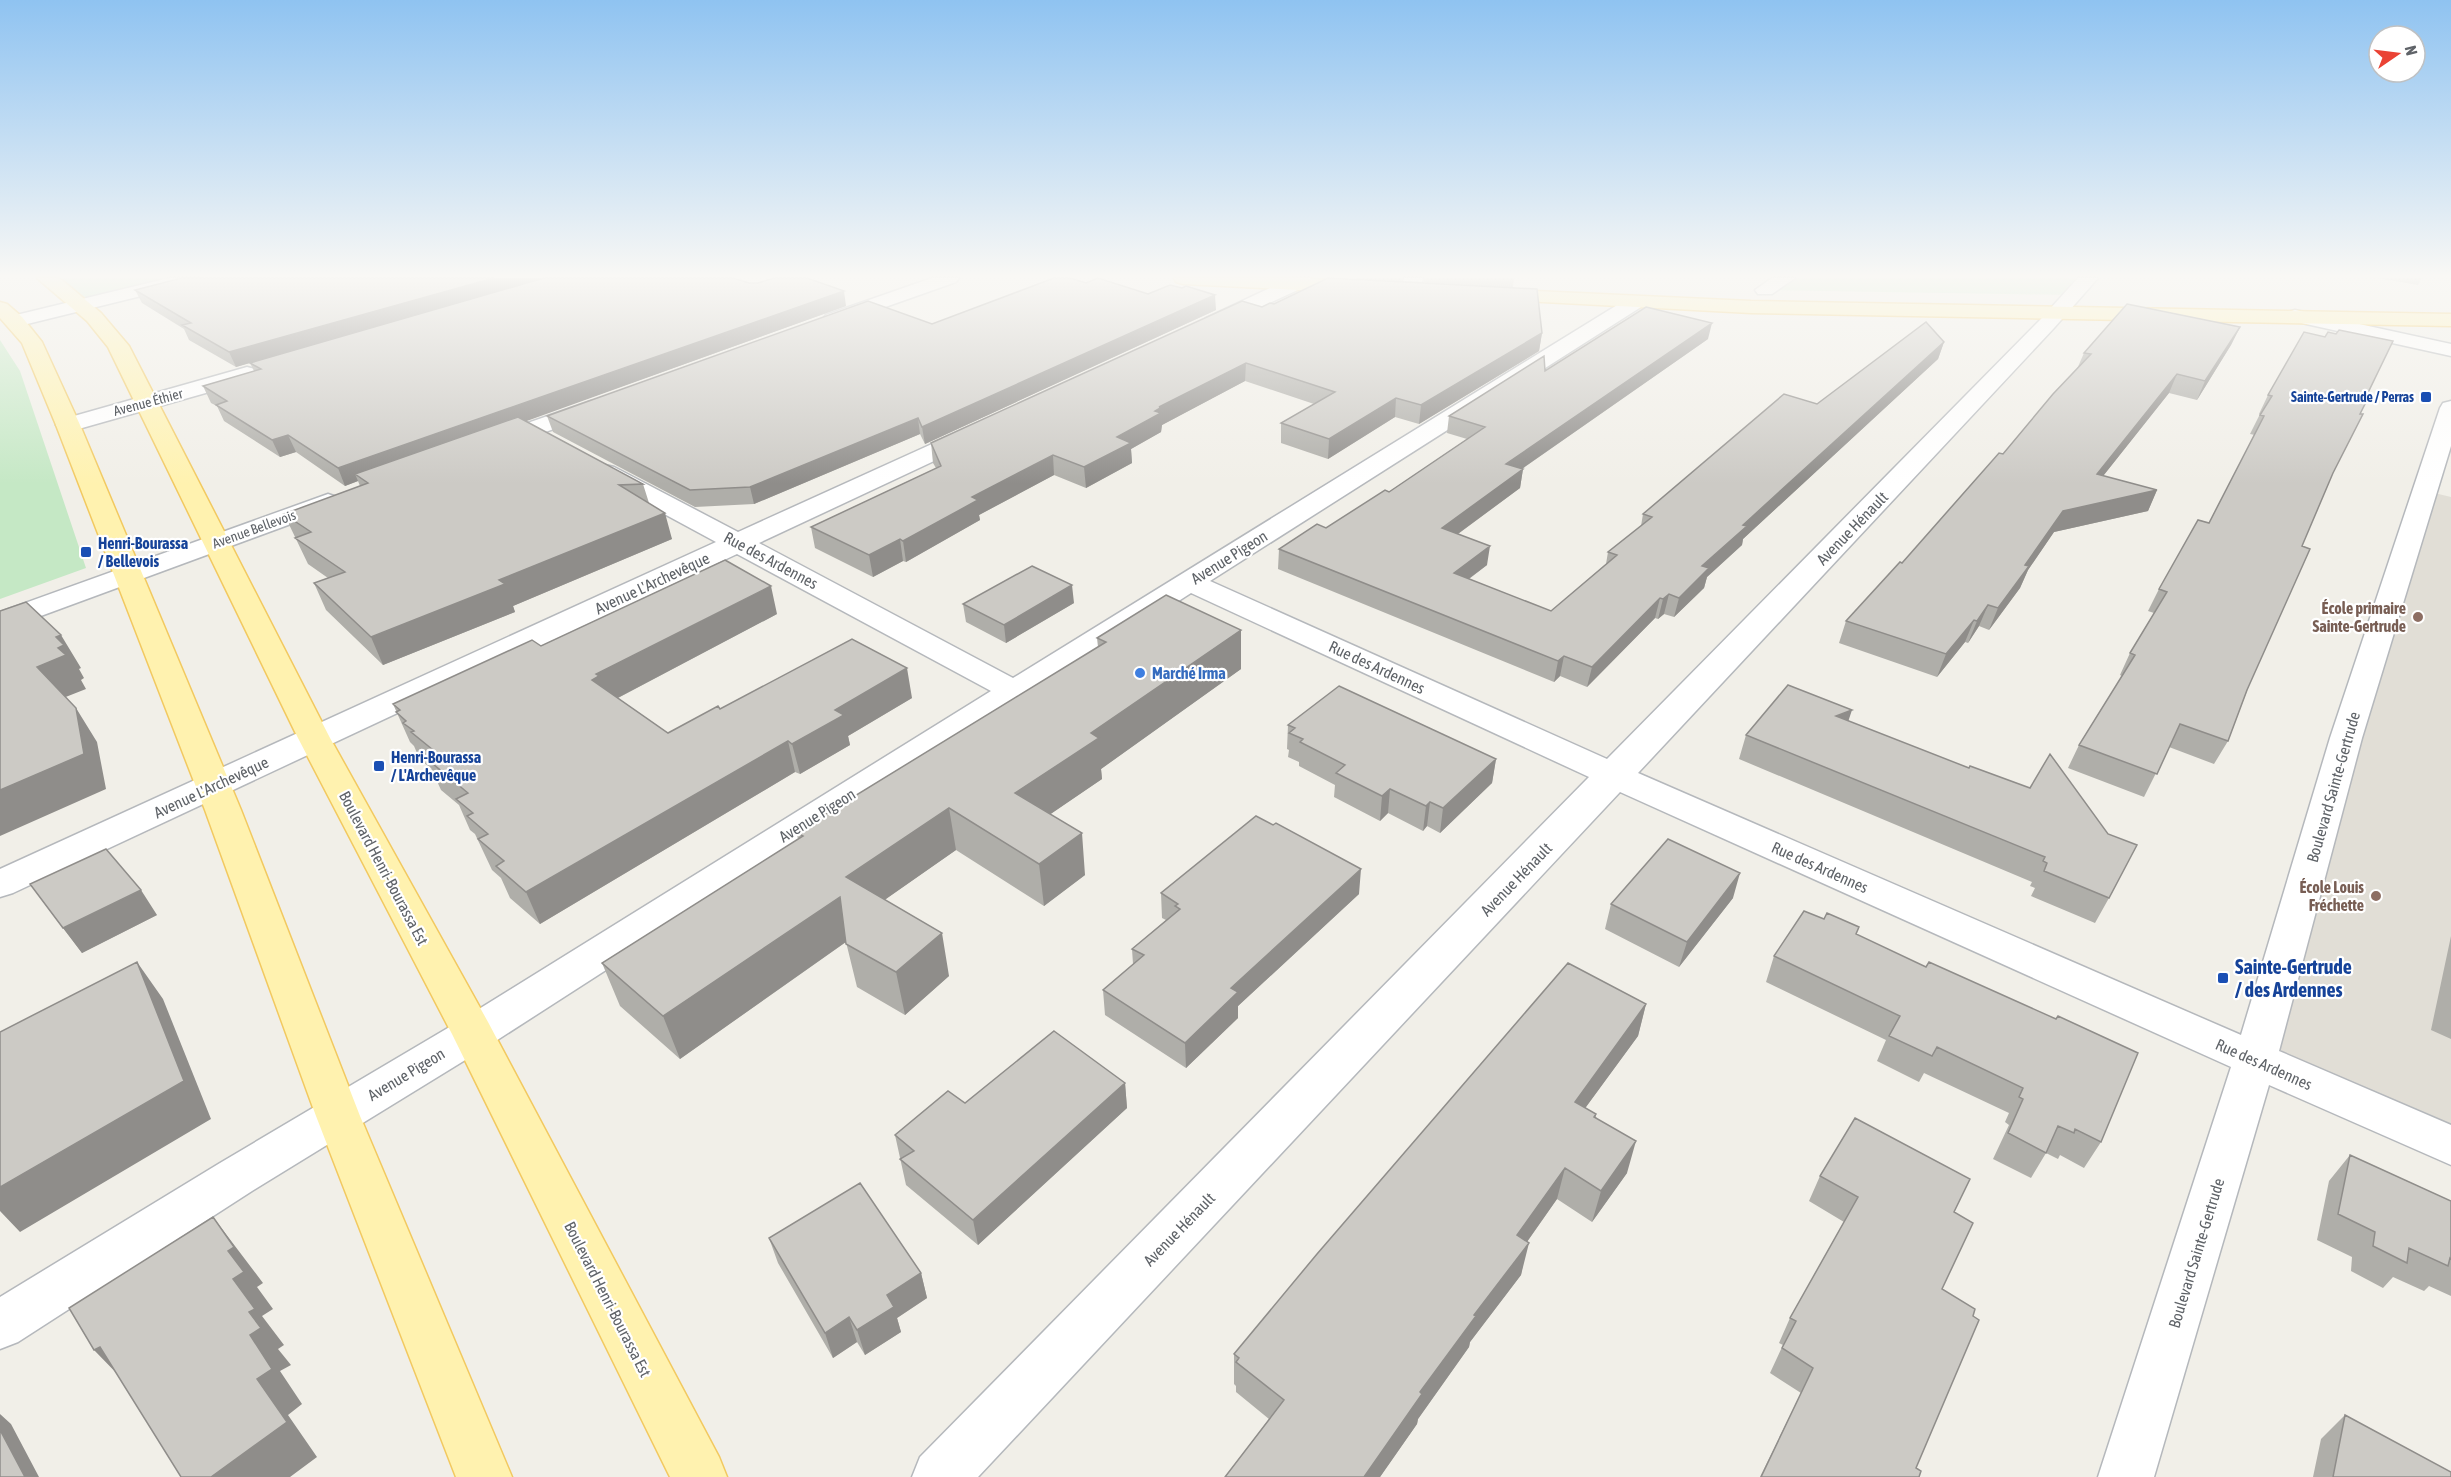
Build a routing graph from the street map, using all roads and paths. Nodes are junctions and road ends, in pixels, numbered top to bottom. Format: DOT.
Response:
graph roads {
  1 [pos="34,347"];
  2 [pos="118,347"];
  3 [pos="1564,347"];
  4 [pos="2023,347"];
  5 [pos="266,369"];
  6 [pos="617,398"];
  7 [pos="147,402"];
  8 [pos="2451,408"];
  9 [pos="999,422"];
  10 [pos="68,424"];
  11 [pos="528,431"];
  12 [pos="472,451"];
  13 [pos="350,495"];
  14 [pos="216,543"];
  15 [pos="739,543"];
  16 [pos="127,575"];
  17 [pos="1190,582"];
  18 [pos="0,622"];
  19 [pos="1014,691"];
  20 [pos="314,738"];
  21 [pos="1615,776"];
  22 [pos="213,786"];
  23 [pos="0,884"];
  24 [pos="472,1034"];
  25 [pos="2255,1060"];
  26 [pos="338,1116"];
  27 [pos="2451,1146"];
  28 [pos="0,1326"];
  29 [pos="484,1477"];
  30 [pos="699,1477"];
  31 [pos="939,1477"];
  32 [pos="2126,1477"];
  1 -- 10 [label="main road"];
  2 -- 7 [label="main road, Boulevard Henri-Bourassa Est"];
  3 -- 17 [label="street, Avenue Pigeon"];
  4 -- 21 [label="street, Avenue Hénault"];
  5 -- 7 [label="street, Avenue Éthier"];
  6 -- 11 [label="street"];
  7 -- 10 [label="street, Avenue Éthier"];
  7 -- 14 [label="main road, Boulevard Henri-Bourassa Est"];
  8 -- 25 [label="street, Boulevard Sainte-Gertrude"];
  9 -- 15 [label="street, Avenue L'Archevêque"];
  10 -- 16 [label="main road"];
  11 -- 12 [label="street"];
  11 -- 15 [label="street, Rue des Ardennes"];
  13 -- 14 [label="street, Avenue Bellevois"];
  14 -- 16 [label="street, Avenue Bellevois"];
  14 -- 20 [label="main road, Boulevard Henri-Bourassa Est"];
  15 -- 19 [label="street, Rue des Ardennes"];
  15 -- 20 [label="street, Avenue L'Archevêque"];
  16 -- 18 [label="street, Avenue Bellevois"];
  16 -- 22 [label="main road"];
  17 -- 19 [label="street, Avenue Pigeon"];
  17 -- 21 [label="street, Rue des Ardennes"];
  19 -- 24 [label="street, Avenue Pigeon"];
  20 -- 22 [label="street, Avenue L'Archevêque"];
  20 -- 24 [label="main road, Boulevard Henri-Bourassa Est"];
  21 -- 25 [label="street, Rue des Ardennes"];
  21 -- 31 [label="street, Avenue Hénault"];
  22 -- 23 [label="street, Avenue L'Archevêque"];
  22 -- 26 [label="main road"];
  24 -- 26 [label="street, Avenue Pigeon"];
  24 -- 30 [label="main road, Boulevard Henri-Bourassa Est"];
  25 -- 27 [label="street, Rue des Ardennes"];
  25 -- 32 [label="street, Boulevard Sainte-Gertrude"];
  26 -- 28 [label="street, Avenue Pigeon"];
  26 -- 29 [label="main road"];
}
